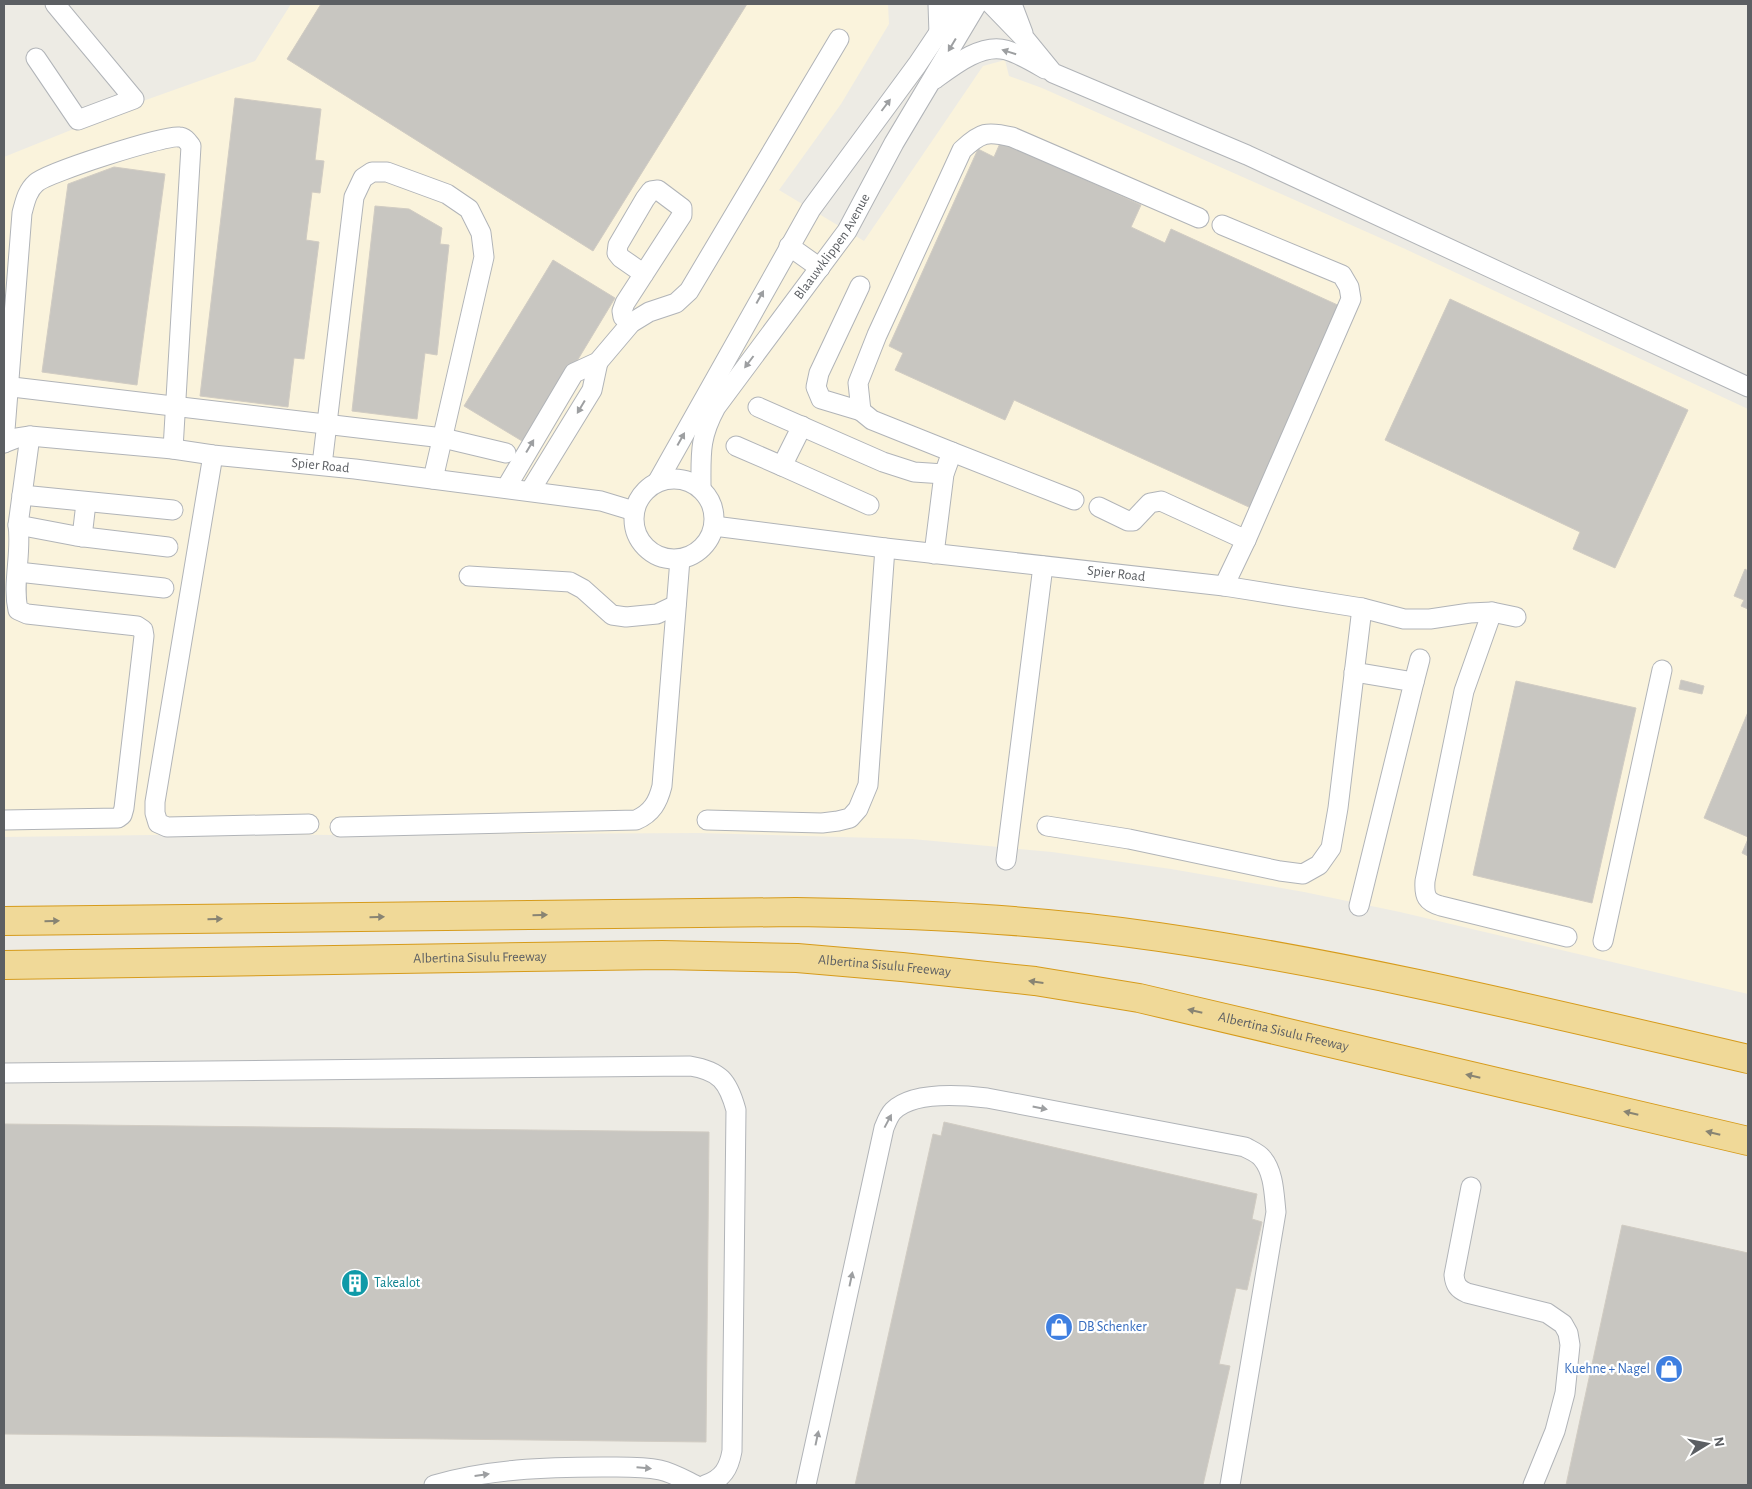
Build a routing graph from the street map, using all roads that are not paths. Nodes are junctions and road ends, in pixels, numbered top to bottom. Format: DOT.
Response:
graph roads {
  1 [pos="56,4"];
  2 [pos="938,4"];
  3 [pos="958,4"];
  4 [pos="977,4"];
  5 [pos="991,4"];
  6 [pos="1012,4"];
  7 [pos="939,34"];
  8 [pos="839,39"];
  9 [pos="1026,40"];
  10 [pos="36,58"];
  11 [pos="1053,73"];
  12 [pos="929,83"];
  13 [pos="858,145"];
  14 [pos="884,162"];
  15 [pos="1199,218"];
  16 [pos="1222,225"];
  17 [pos="789,246"];
  18 [pos="820,268"];
  19 [pos="644,274"];
  20 [pos="860,286"];
  21 [pos="631,324"];
  22 [pos="598,362"];
  23 [pos="6,386"];
  24 [pos="1748,387"];
  25 [pos="176,407"];
  26 [pos="758,407"];
  27 [pos="861,411"];
  28 [pos="326,424"];
  29 [pos="802,426"];
  30 [pos="36,437"];
  31 [pos="443,438"];
  32 [pos="4,443"];
  33 [pos="736,446"];
  34 [pos="174,449"];
  35 [pos="952,452"];
  36 [pos="506,453"];
  37 [pos="213,455"];
  38 [pos="322,465"];
  39 [pos="782,466"];
  40 [pos="944,474"];
  41 [pos="434,479"];
  42 [pos="658,481"];
  43 [pos="506,488"];
  44 [pos="701,488"];
  45 [pos="530,491"];
  46 [pos="28,496"];
  47 [pos="1074,500"];
  48 [pos="86,503"];
  49 [pos="869,505"];
  50 [pos="1099,507"];
  51 [pos="173,510"];
  52 [pos="634,512"];
  53 [pos="714,526"];
  54 [pos="22,530"];
  55 [pos="82,537"];
  56 [pos="1246,540"];
  57 [pos="168,547"];
  58 [pos="885,548"];
  59 [pos="934,554"];
  60 [pos="680,559"];
  61 [pos="1043,566"];
  62 [pos="18,572"];
  63 [pos="469,576"];
  64 [pos="1224,586"];
  65 [pos="164,588"];
  66 [pos="676,605"];
  67 [pos="1362,608"];
  68 [pos="1492,612"];
  69 [pos="1516,617"];
  70 [pos="1420,660"];
  71 [pos="1662,670"];
  72 [pos="1354,672"];
  73 [pos="1414,682"];
  74 [pos="4,820"];
  75 [pos="707,820"];
  76 [pos="308,824"];
  77 [pos="1047,826"];
  78 [pos="340,827"];
  79 [pos="1006,860"];
  80 [pos="1359,906"];
  81 [pos="4,921"];
  82 [pos="1567,937"];
  83 [pos="1603,941"];
  84 [pos="4,965"];
  85 [pos="1748,1059"];
  86 [pos="4,1073"];
  87 [pos="1748,1142"];
  88 [pos="1471,1187"];
  89 [pos="434,1485"];
  90 [pos="695,1485"];
  91 [pos="705,1485"];
  92 [pos="806,1485"];
  93 [pos="1230,1485"];
  94 [pos="1533,1485"];
  1 -- 10 [label="street"];
  2 -- 7 [label="street"];
  3 -- 7 [label="street"];
  4 -- 12 [label="street, Blaauwklippen Avenue, one-way"];
  5 -- 9 [label="street"];
  6 -- 9 [label="street"];
  13 -- 7 [label="street, one-way"];
  8 -- 21 [label="street"];
  9 -- 11 [label="street"];
  11 -- 12 [label="street, one-way"];
  11 -- 24 [label="street"];
  12 -- 14 [label="street, Blaauwklippen Avenue"];
  13 -- 14 [label="street"];
  13 -- 17 [label="street"];
  14 -- 18 [label="street, Blaauwklippen Avenue"];
  15 -- 27 [label="street"];
  16 -- 56 [label="street"];
  17 -- 18 [label="street"];
  42 -- 17 [label="street, one-way"];
  18 -- 44 [label="street, Blaauwklippen Avenue, one-way"];
  19 -- 21 [label="street"];
  20 -- 27 [label="street"];
  21 -- 22 [label="street"];
  43 -- 22 [label="street, one-way"];
  22 -- 45 [label="street, one-way"];
  23 -- 25 [label="street"];
  23 -- 25 [label="street"];
  23 -- 32 [label="street"];
  25 -- 28 [label="street"];
  25 -- 34 [label="street"];
  26 -- 29 [label="street"];
  27 -- 35 [label="street"];
  28 -- 31 [label="street"];
  28 -- 31 [label="street"];
  28 -- 38 [label="street"];
  29 -- 39 [label="street"];
  29 -- 40 [label="street"];
  30 -- 32 [label="street, Spier Road"];
  30 -- 34 [label="street, Spier Road"];
  30 -- 46 [label="street"];
  31 -- 36 [label="street"];
  31 -- 41 [label="street"];
  33 -- 39 [label="street"];
  34 -- 37 [label="street, Spier Road"];
  35 -- 40 [label="street"];
  35 -- 47 [label="street"];
  37 -- 38 [label="street, Spier Road"];
  37 -- 76 [label="street"];
  38 -- 41 [label="street, Spier Road"];
  39 -- 49 [label="street"];
  40 -- 59 [label="street"];
  41 -- 43 [label="street, Spier Road"];
  42 -- 44 [label="street"];
  42 -- 52 [label="street"];
  43 -- 45 [label="street, Spier Road"];
  44 -- 53 [label="street"];
  45 -- 52 [label="street, Spier Road"];
  46 -- 48 [label="street"];
  46 -- 54 [label="street"];
  48 -- 51 [label="street"];
  48 -- 55 [label="street"];
  50 -- 56 [label="street"];
  52 -- 60 [label="street"];
  53 -- 58 [label="street, Spier Road"];
  53 -- 60 [label="street"];
  54 -- 55 [label="street"];
  54 -- 62 [label="street"];
  55 -- 57 [label="street"];
  56 -- 64 [label="street"];
  58 -- 59 [label="street, Spier Road"];
  58 -- 75 [label="street"];
  59 -- 61 [label="street, Spier Road"];
  60 -- 66 [label="street"];
  61 -- 64 [label="street, Spier Road"];
  61 -- 79 [label="street"];
  62 -- 65 [label="street"];
  62 -- 74 [label="street"];
  63 -- 66 [label="street"];
  64 -- 67 [label="street, Spier Road"];
  66 -- 78 [label="street"];
  67 -- 68 [label="street, Spier Road"];
  67 -- 72 [label="street"];
  68 -- 69 [label="street, Spier Road"];
  68 -- 82 [label="street"];
  70 -- 73 [label="street"];
  71 -- 83 [label="street"];
  72 -- 73 [label="street"];
  72 -- 77 [label="street"];
  73 -- 80 [label="street"];
  81 -- 85 [label="highway, one-way"];
  87 -- 84 [label="highway, Albertina Sisulu Freeway, one-way"];
  86 -- 91 [label="street"];
  88 -- 94 [label="street"];
  89 -- 90 [label="street, one-way"];
  92 -- 93 [label="street, one-way"];
}
